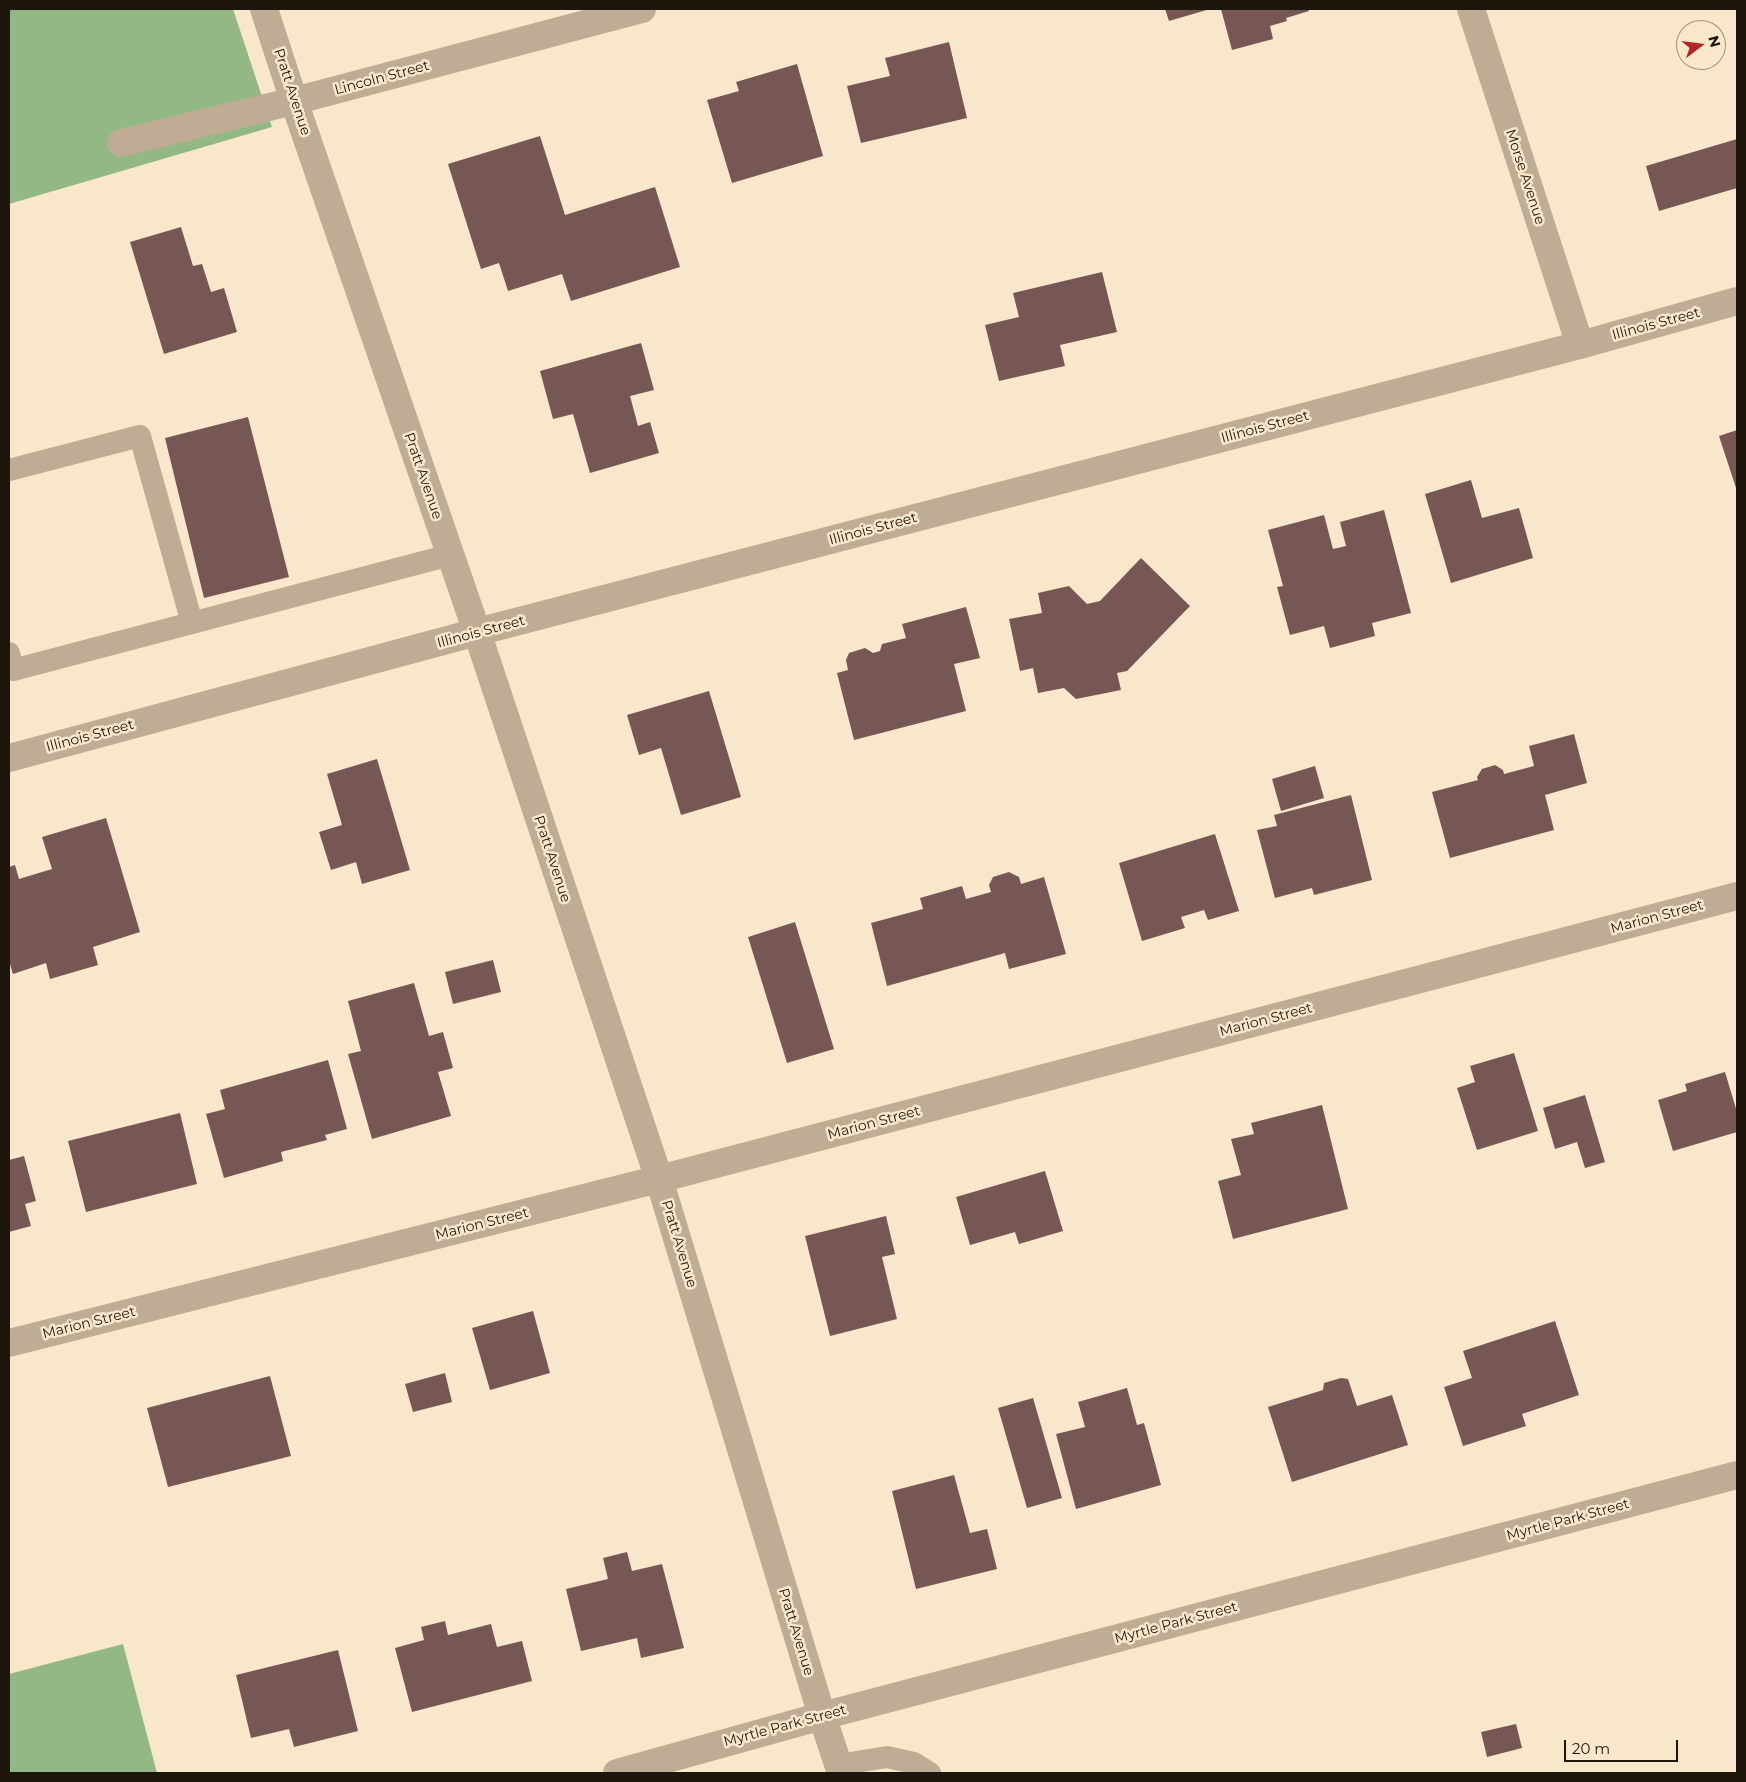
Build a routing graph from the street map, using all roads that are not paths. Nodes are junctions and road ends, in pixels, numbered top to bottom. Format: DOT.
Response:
graph roads {
  1 [pos="264,9"];
  2 [pos="642,9"];
  3 [pos="1471,9"];
  4 [pos="294,101"];
  5 [pos="121,143"];
  6 [pos="1737,301"];
  7 [pos="1580,345"];
  8 [pos="9,470"];
  9 [pos="450,555"];
  10 [pos="192,623"];
  11 [pos="477,632"];
  12 [pos="11,662"];
  13 [pos="9,758"];
  14 [pos="1737,896"];
  15 [pos="659,1179"];
  16 [pos="9,1343"];
  17 [pos="1737,1475"];
  18 [pos="822,1716"];
  19 [pos="840,1769"];
  20 [pos="617,1773"];
  21 [pos="930,1773"];
  1 -- 4 [label="street, Pratt Avenue"];
  2 -- 4 [label="street, Lincoln Street"];
  3 -- 7 [label="street, Morse Avenue"];
  4 -- 5 [label="street, Lincoln Street"];
  4 -- 9 [label="street, Pratt Avenue"];
  6 -- 7 [label="street, Illinois Street"];
  7 -- 11 [label="street, Illinois Street"];
  8 -- 10 [label="lane"];
  9 -- 10 [label="lane"];
  9 -- 11 [label="street, Pratt Avenue"];
  10 -- 12 [label="lane"];
  11 -- 13 [label="street, Illinois Street"];
  11 -- 15 [label="street, Pratt Avenue"];
  14 -- 15 [label="street, Marion Street"];
  15 -- 16 [label="street, Marion Street"];
  15 -- 18 [label="street, Pratt Avenue"];
  17 -- 18 [label="street, Myrtle Park Street"];
  18 -- 19 [label="street, Pratt Avenue"];
  18 -- 20 [label="street, Myrtle Park Street"];
  19 -- 21 [label="lane"];
}
